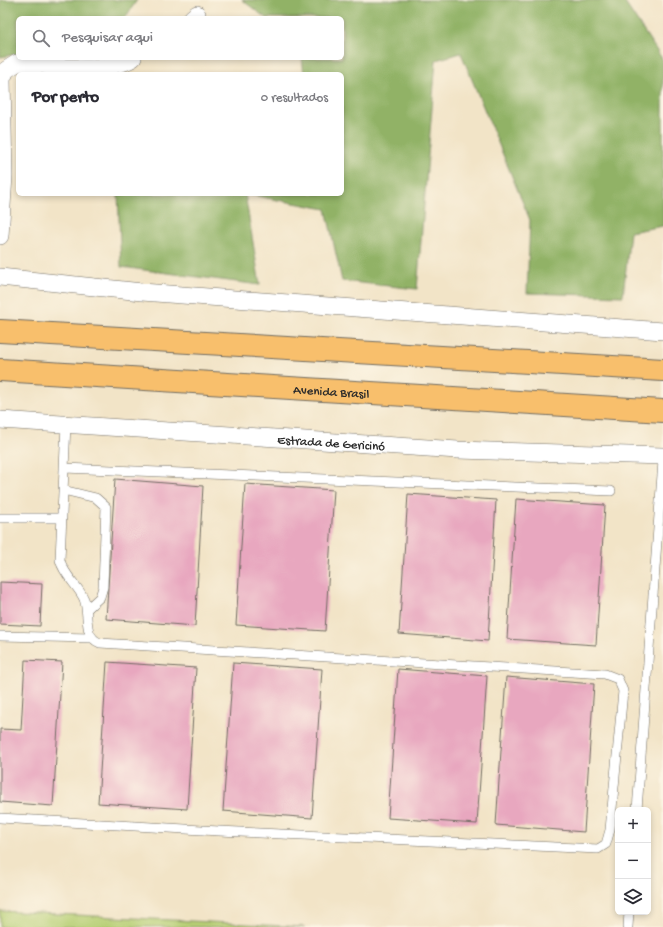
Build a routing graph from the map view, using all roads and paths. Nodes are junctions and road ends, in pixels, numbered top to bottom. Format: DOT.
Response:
graph roads {
  1 [pos="130,60"];
  2 [pos="0,236"];
  3 [pos="0,276"];
  4 [pos="0,331"];
  5 [pos="663,331"];
  6 [pos="0,370"];
  7 [pos="663,370"];
  8 [pos="663,411"];
  9 [pos="0,420"];
  10 [pos="66,424"];
  11 [pos="663,456"];
  12 [pos="663,461"];
  13 [pos="64,468"];
  14 [pos="63,490"];
  15 [pos="611,491"];
  16 [pos="0,518"];
  17 [pos="61,518"];
  18 [pos="87,609"];
  19 [pos="0,636"];
  20 [pos="92,638"];
  21 [pos="637,807"];
  22 [pos="0,818"];
  23 [pos="629,915"];
  24 [pos="628,927"];
  1 -- 2 [label="street"];
  3 -- 5 [label="street"];
  4 -- 7 [label="highway"];
  6 -- 8 [label="highway, Avenida Brasil"];
  9 -- 10 [label="street, Estrada de Gericinó"];
  10 -- 11 [label="street, Estrada de Gericinó"];
  10 -- 13 [label="lane"];
  12 -- 21 [label="lane"];
  13 -- 14 [label="lane"];
  13 -- 15 [label="lane"];
  14 -- 17 [label="lane"];
  14 -- 18 [label="lane"];
  16 -- 17 [label="lane"];
  17 -- 18 [label="lane"];
  18 -- 20 [label="lane"];
  19 -- 20 [label="lane"];
  20 -- 22 [label="lane"];
  23 -- 24 [label="lane"];
}
